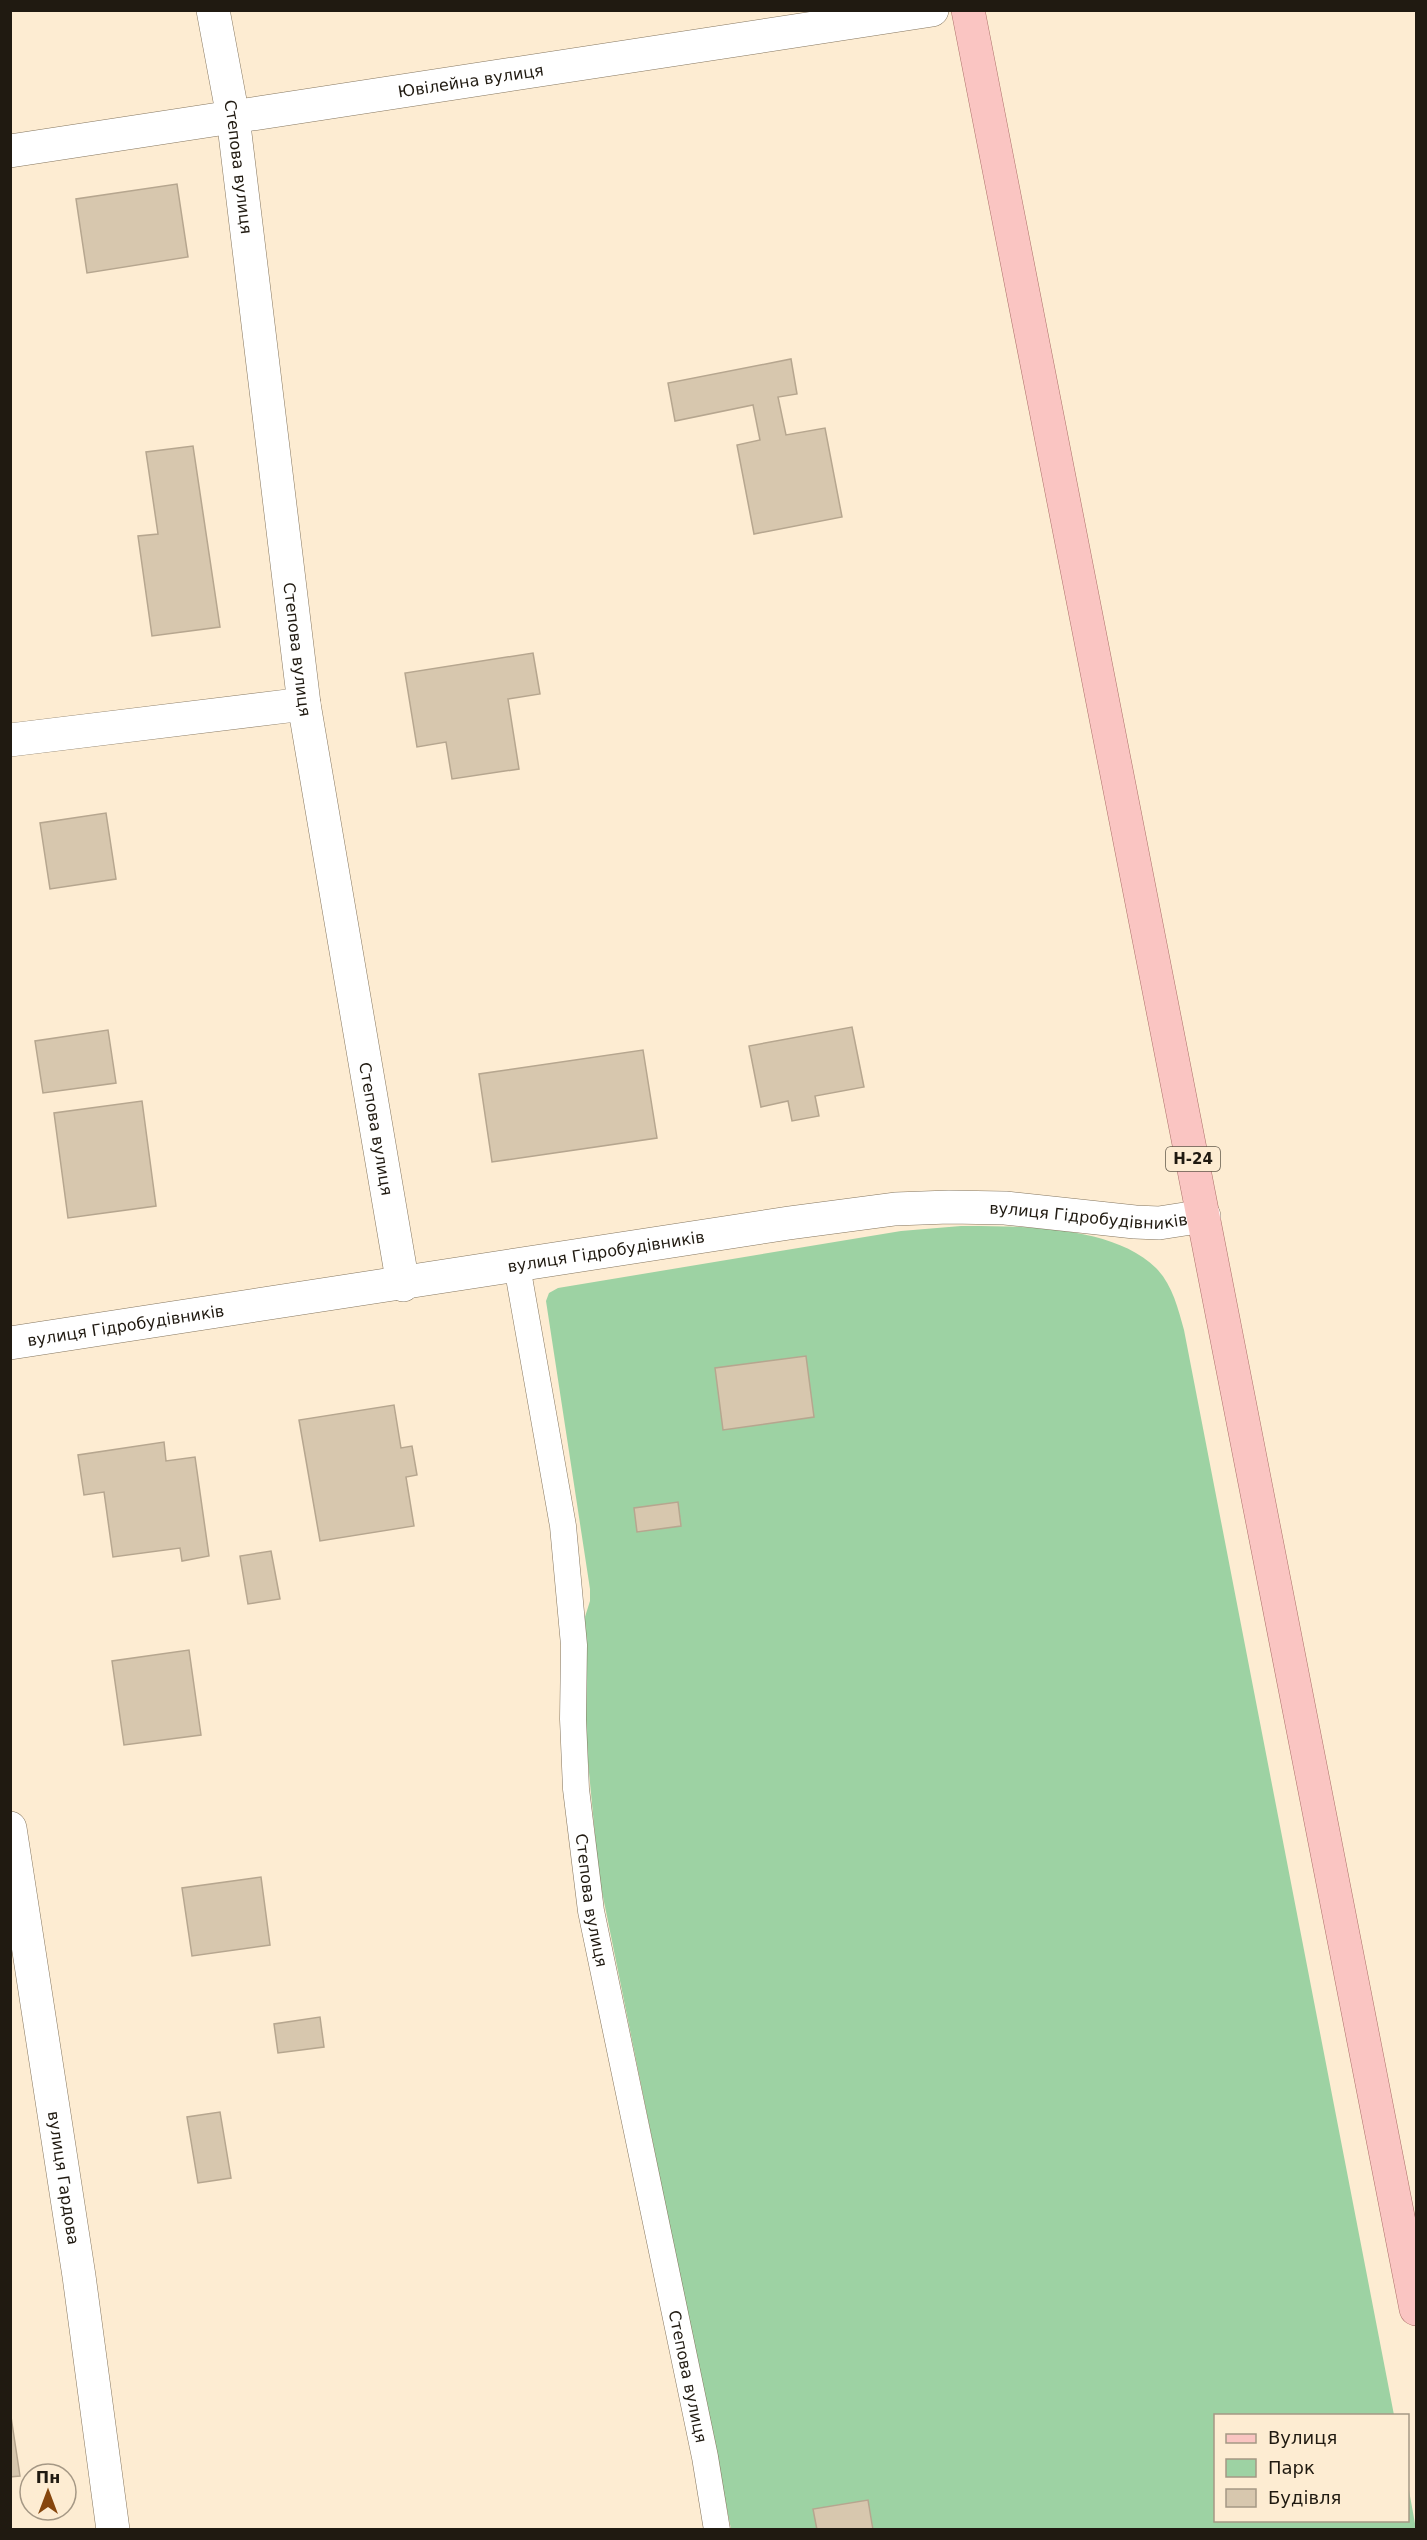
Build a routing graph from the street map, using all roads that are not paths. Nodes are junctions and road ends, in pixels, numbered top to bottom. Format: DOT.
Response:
graph roads {
  1 [pos="213,10"];
  2 [pos="932,10"];
  3 [pos="968,10"];
  4 [pos="233,117"];
  5 [pos="10,151"];
  6 [pos="304,704"];
  7 [pos="10,740"];
  8 [pos="1204,1216"];
  9 [pos="517,1266"];
  10 [pos="404,1285"];
  11 [pos="10,1343"];
  12 [pos="10,1828"];
  13 [pos="1416,2308"];
  14 [pos="113,2529"];
  15 [pos="717,2529"];
  1 -- 4 [label="street, Степова вулиця"];
  2 -- 4 [label="street, Ювілейна вулиця"];
  3 -- 8 [label="main road, Н-24"];
  4 -- 5 [label="street, Ювілейна вулиця"];
  4 -- 6 [label="street, Степова вулиця"];
  6 -- 7 [label="street"];
  6 -- 10 [label="street, Степова вулиця"];
  8 -- 9 [label="street, вулиця Гідробудівників"];
  8 -- 13 [label="main road, Н-24"];
  9 -- 10 [label="street, вулиця Гідробудівників"];
  9 -- 15 [label="lane, Степова вулиця"];
  10 -- 11 [label="street, вулиця Гідробудівників"];
  12 -- 14 [label="street, вулиця Гардова"];
}
